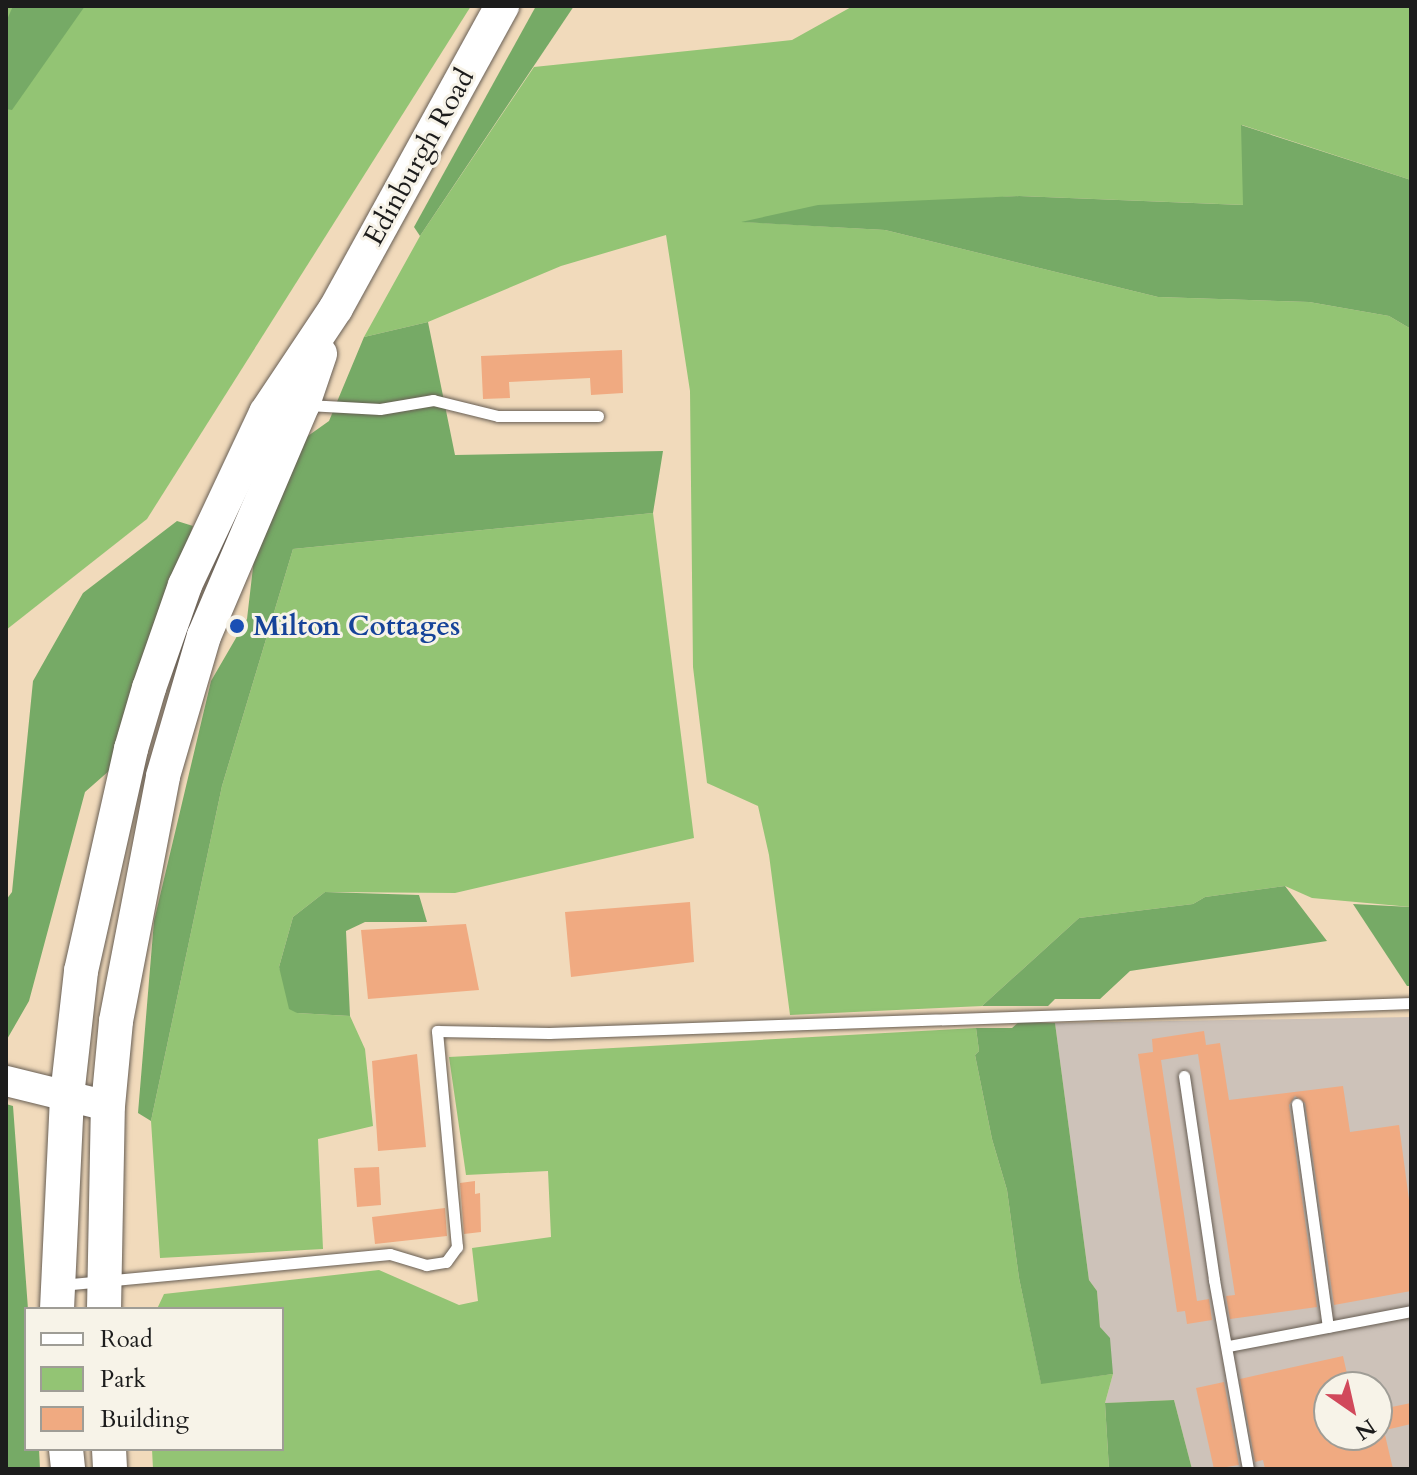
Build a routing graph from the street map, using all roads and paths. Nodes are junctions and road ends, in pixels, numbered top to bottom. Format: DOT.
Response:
graph roads {
  1 [pos="502,6"];
  2 [pos="336,308"];
  3 [pos="303,404"];
  4 [pos="598,416"];
  5 [pos="1411,1003"];
  6 [pos="1184,1076"];
  7 [pos="6,1081"];
  8 [pos="67,1096"];
  9 [pos="1297,1104"];
  10 [pos="108,1106"];
  11 [pos="104,1294"];
  12 [pos="57,1297"];
  13 [pos="1411,1311"];
  14 [pos="1328,1327"];
  15 [pos="1228,1346"];
  16 [pos="1248,1469"];
  1 -- 2 [label="main road, Edinburgh Road"];
  2 -- 3 [label="main road"];
  2 -- 8 [label="main road"];
  3 -- 4 [label="lane"];
  3 -- 10 [label="main road"];
  5 -- 11 [label="lane"];
  6 -- 15 [label="lane"];
  7 -- 8 [label="main road"];
  8 -- 10 [label="main road"];
  8 -- 12 [label="main road"];
  9 -- 14 [label="lane"];
  10 -- 11 [label="main road"];
  11 -- 12 [label="lane"];
  13 -- 14 [label="lane"];
  14 -- 15 [label="lane"];
  15 -- 16 [label="lane"];
}
